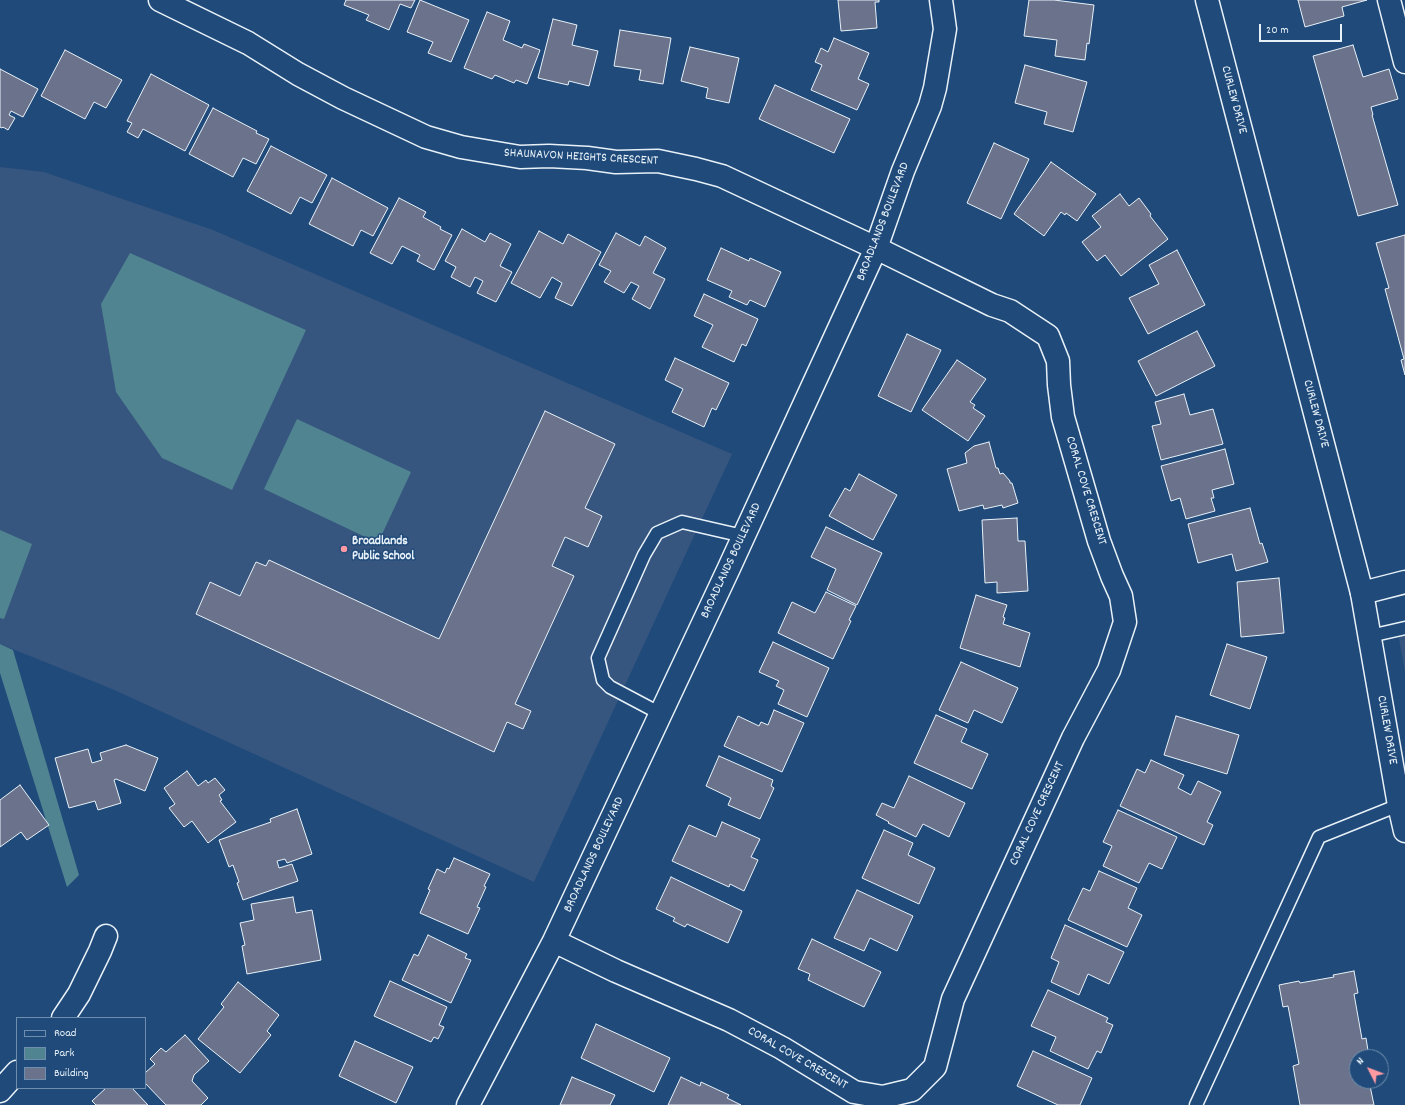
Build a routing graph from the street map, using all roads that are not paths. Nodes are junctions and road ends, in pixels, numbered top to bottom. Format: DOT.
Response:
graph roads {
  1 [pos="160,0"];
  2 [pos="941,0"];
  3 [pos="1207,0"];
  4 [pos="1389,0"];
  5 [pos="1405,62"];
  6 [pos="876,248"];
  7 [pos="743,536"];
  8 [pos="1405,582"];
  9 [pos="1362,593"];
  10 [pos="1405,628"];
  11 [pos="1370,636"];
  12 [pos="661,714"];
  13 [pos="1399,769"];
  14 [pos="1399,805"];
  15 [pos="1405,831"];
  16 [pos="106,936"];
  17 [pos="554,941"];
  18 [pos="64,1017"];
  19 [pos="16,1073"];
  20 [pos="0,1091"];
  21 [pos="0,1102"];
  22 [pos="3,1105"];
  23 [pos="468,1105"];
  24 [pos="1196,1105"];
  1 -- 6 [label="street, SHAUNAVON HEIGHTS CRESCENT"];
  2 -- 6 [label="street, BROADLANDS BOULEVARD"];
  3 -- 9 [label="street, CURLEW DRIVE"];
  4 -- 5 [label="street"];
  6 -- 7 [label="street, BROADLANDS BOULEVARD"];
  6 -- 17 [label="street, CORAL COVE CRESCENT"];
  7 -- 12 [label="street, BROADLANDS BOULEVARD"];
  7 -- 12 [label="lane"];
  8 -- 9 [label="street"];
  9 -- 11 [label="street, CURLEW DRIVE"];
  10 -- 11 [label="lane"];
  11 -- 13 [label="street, CURLEW DRIVE"];
  12 -- 17 [label="street, BROADLANDS BOULEVARD"];
  13 -- 14 [label="street, CURLEW DRIVE"];
  14 -- 15 [label="street, CURLEW DRIVE"];
  14 -- 24 [label="lane"];
  16 -- 18 [label="street"];
  17 -- 23 [label="street, BROADLANDS BOULEVARD"];
  19 -- 20 [label="street"];
  21 -- 22 [label="street"];
}
